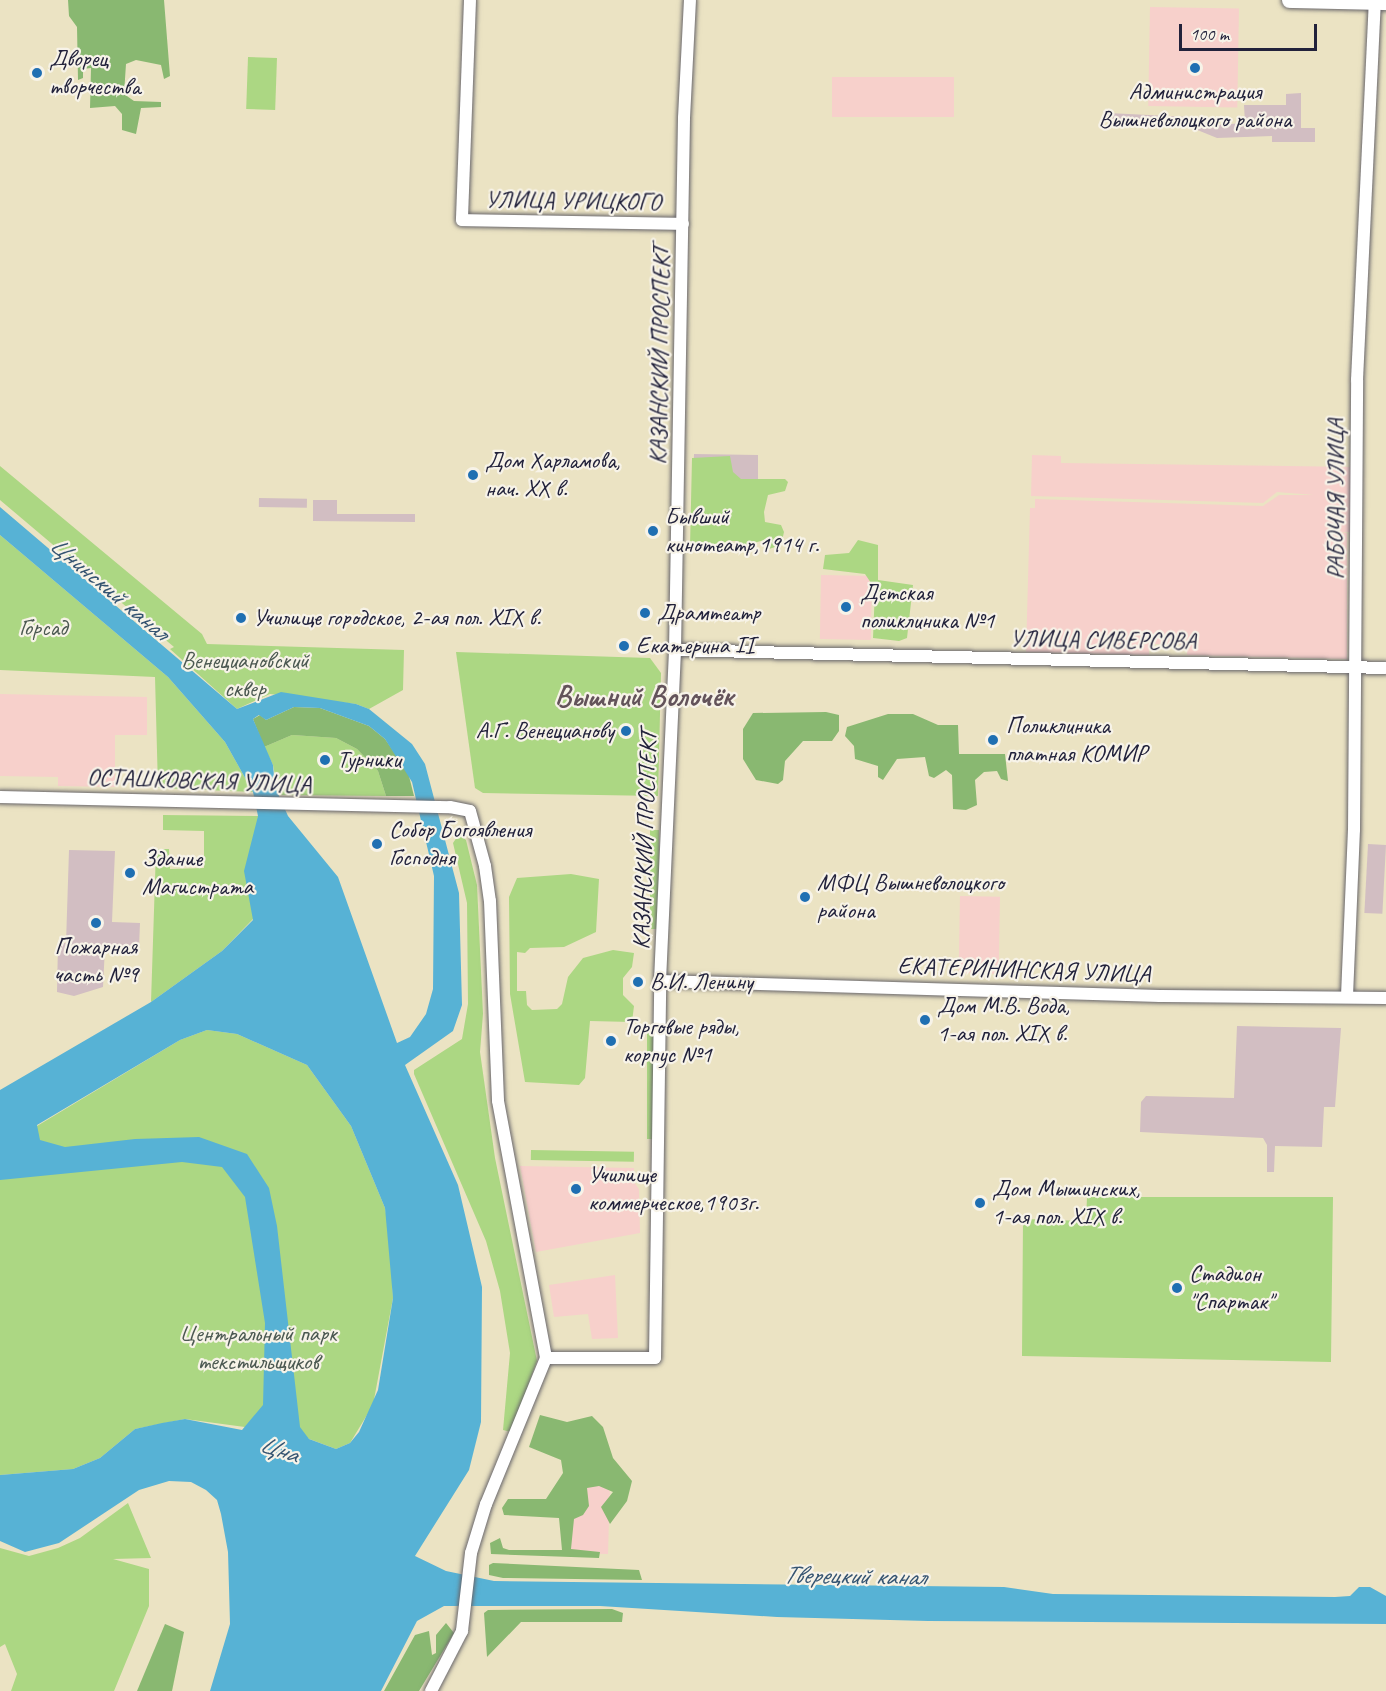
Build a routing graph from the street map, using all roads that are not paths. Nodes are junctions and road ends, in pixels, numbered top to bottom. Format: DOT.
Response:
graph roads {
  1 [pos="470,0"];
  2 [pos="690,0"];
  3 [pos="1289,0"];
  4 [pos="1380,2"];
  5 [pos="683,225"];
  6 [pos="675,650"];
  7 [pos="1356,668"];
  8 [pos="1386,668"];
  9 [pos="0,796"];
  10 [pos="660,981"];
  11 [pos="1347,996"];
  12 [pos="1386,998"];
  13 [pos="546,1358"];
  14 [pos="431,1691"];
  1 -- 5 [label="street, УЛИЦА УРИЦКОГО"];
  2 -- 5 [label="street, КАЗАНСКИЙ ПРОСПЕКТ"];
  3 -- 4 [label="highway"];
  4 -- 7 [label="street, РАБОЧАЯ УЛИЦА"];
  5 -- 6 [label="street, КАЗАНСКИЙ ПРОСПЕКТ"];
  6 -- 7 [label="street, УЛИЦА СИВЕРСОВА"];
  6 -- 10 [label="street, КАЗАНСКИЙ ПРОСПЕКТ"];
  7 -- 8 [label="street, УЛИЦА СИВЕРСОВА"];
  7 -- 11 [label="street, РАБОЧАЯ УЛИЦА"];
  9 -- 13 [label="street, ОСТАШКОВСКАЯ УЛИЦА"];
  10 -- 11 [label="street, ЕКАТЕРИНИНСКАЯ УЛИЦА"];
  10 -- 13 [label="street, КАЗАНСКИЙ ПРОСПЕКТ"];
  11 -- 12 [label="street, ЕКАТЕРИНИНСКАЯ УЛИЦА"];
  13 -- 14 [label="street"];
}
